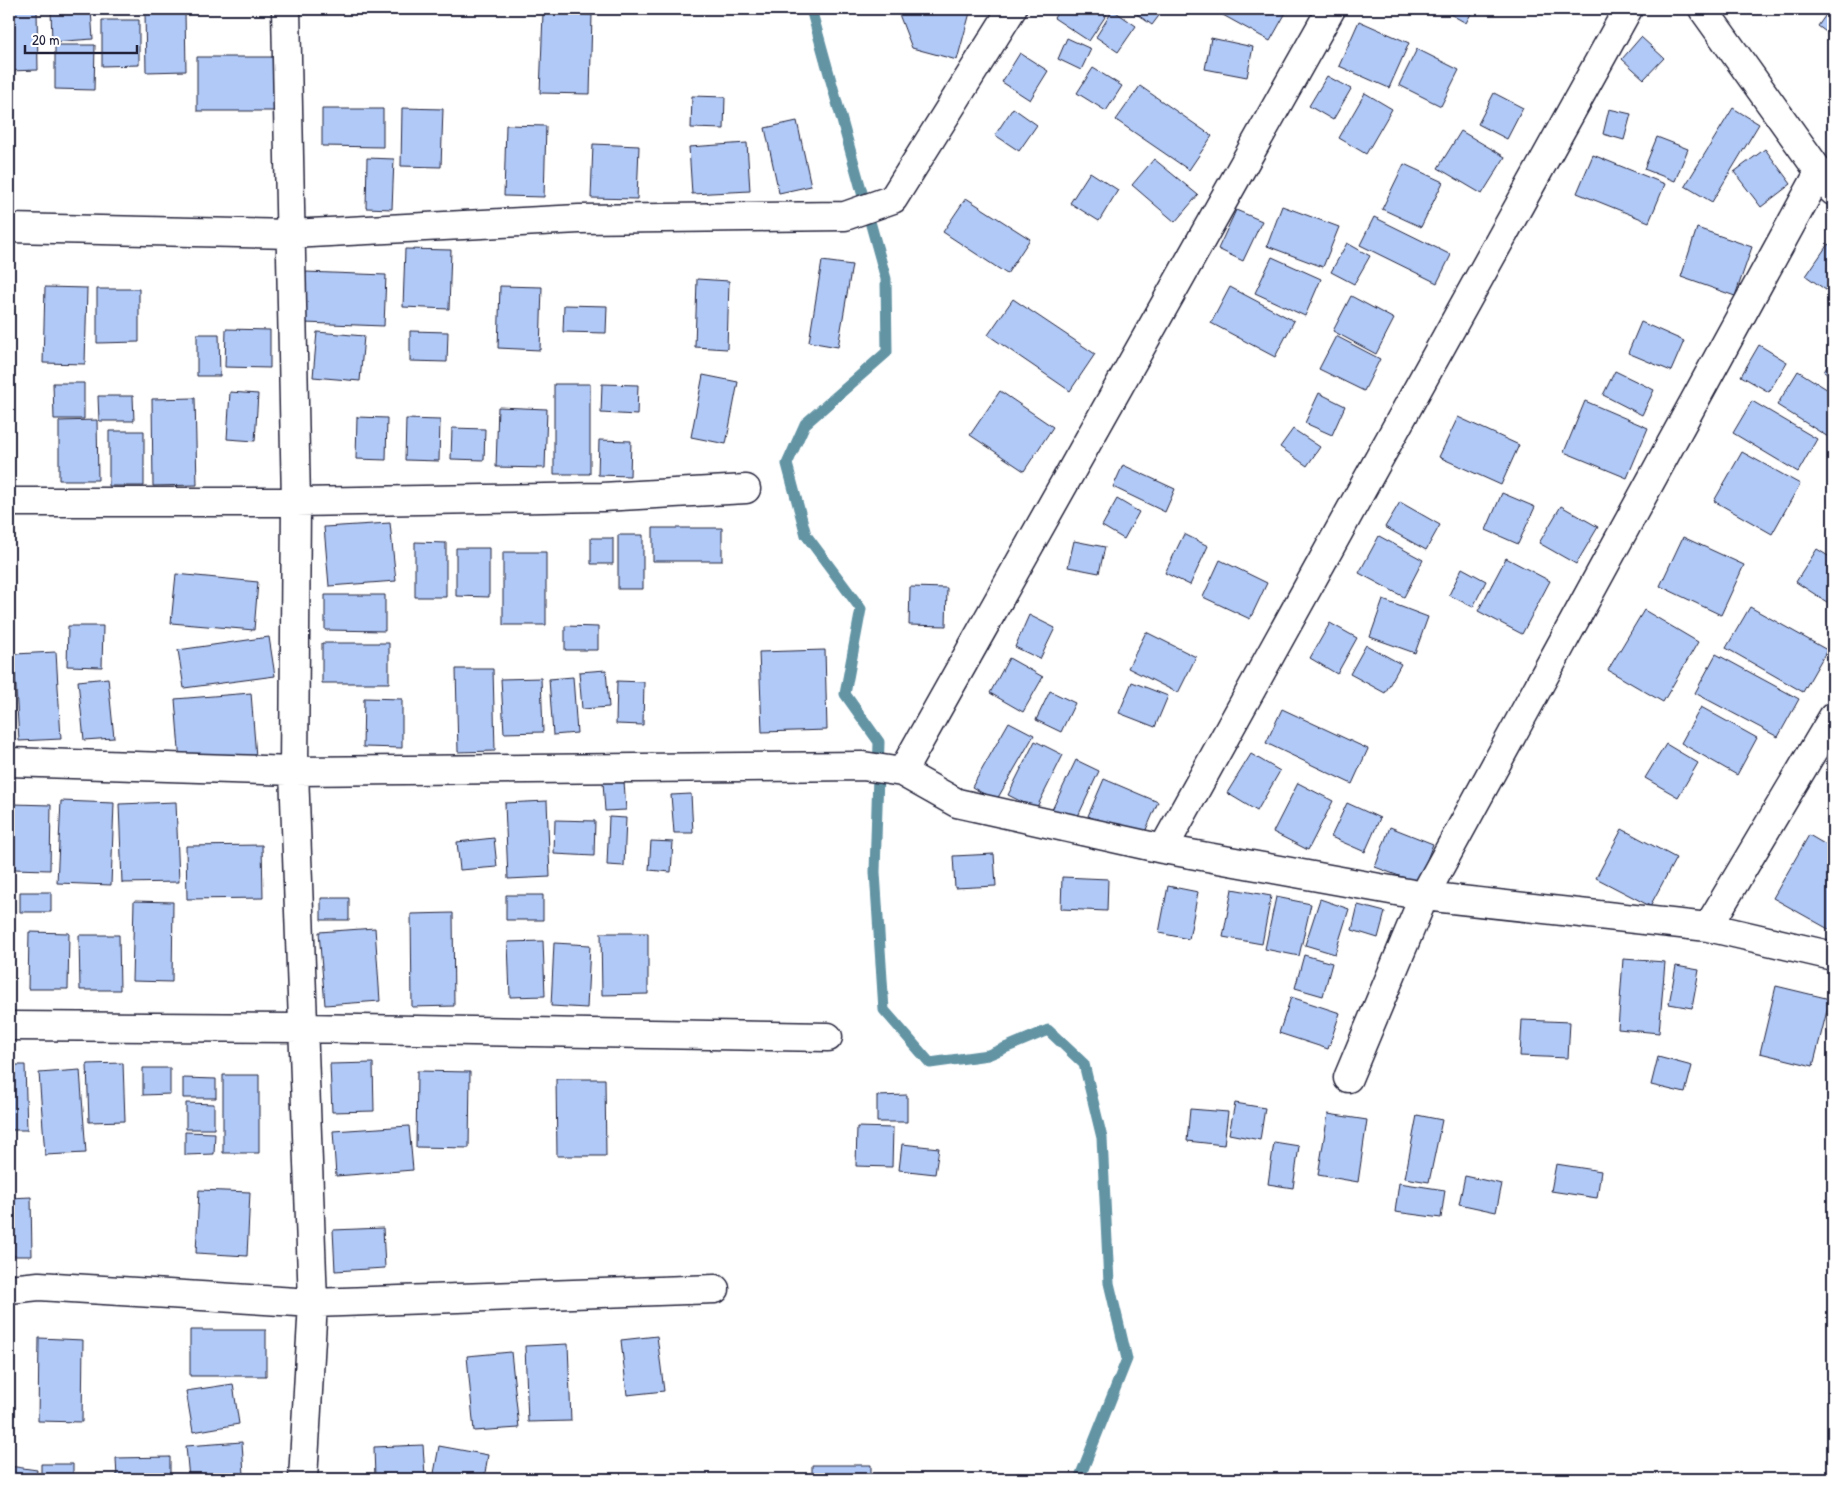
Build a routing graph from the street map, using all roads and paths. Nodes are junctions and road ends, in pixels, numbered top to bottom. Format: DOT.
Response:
graph roads {
  1 [pos="286,9"];
  2 [pos="1012,9"];
  3 [pos="1331,9"];
  4 [pos="1628,9"];
  5 [pos="1703,9"];
  6 [pos="1826,182"];
  7 [pos="9,228"];
  8 [pos="291,234"];
  9 [pos="746,489"];
  10 [pos="9,502"];
  11 [pos="296,502"];
  12 [pos="1833,717"];
  13 [pos="9,762"];
  14 [pos="294,772"];
  15 [pos="902,772"];
  16 [pos="1162,849"];
  17 [pos="1424,896"];
  18 [pos="1708,927"];
  19 [pos="1833,956"];
  20 [pos="9,1026"];
  21 [pos="302,1028"];
  22 [pos="828,1037"];
  23 [pos="1348,1078"];
  24 [pos="9,1289"];
  25 [pos="714,1290"];
  26 [pos="312,1303"];
  27 [pos="303,1479"];
  1 -- 8 [label="street"];
  2 -- 8 [label="street"];
  3 -- 15 [label="street"];
  4 -- 16 [label="street"];
  5 -- 6 [label="street"];
  6 -- 17 [label="street"];
  7 -- 8 [label="street"];
  8 -- 11 [label="street"];
  9 -- 11 [label="street"];
  10 -- 11 [label="street"];
  11 -- 14 [label="street"];
  12 -- 18 [label="street"];
  13 -- 14 [label="street"];
  14 -- 15 [label="street"];
  14 -- 21 [label="street"];
  15 -- 16 [label="street"];
  16 -- 17 [label="street"];
  17 -- 18 [label="street"];
  17 -- 23 [label="street"];
  18 -- 19 [label="street"];
  20 -- 21 [label="street"];
  21 -- 22 [label="street"];
  21 -- 26 [label="street"];
  24 -- 26 [label="street"];
  25 -- 26 [label="street"];
  26 -- 27 [label="street"];
}
